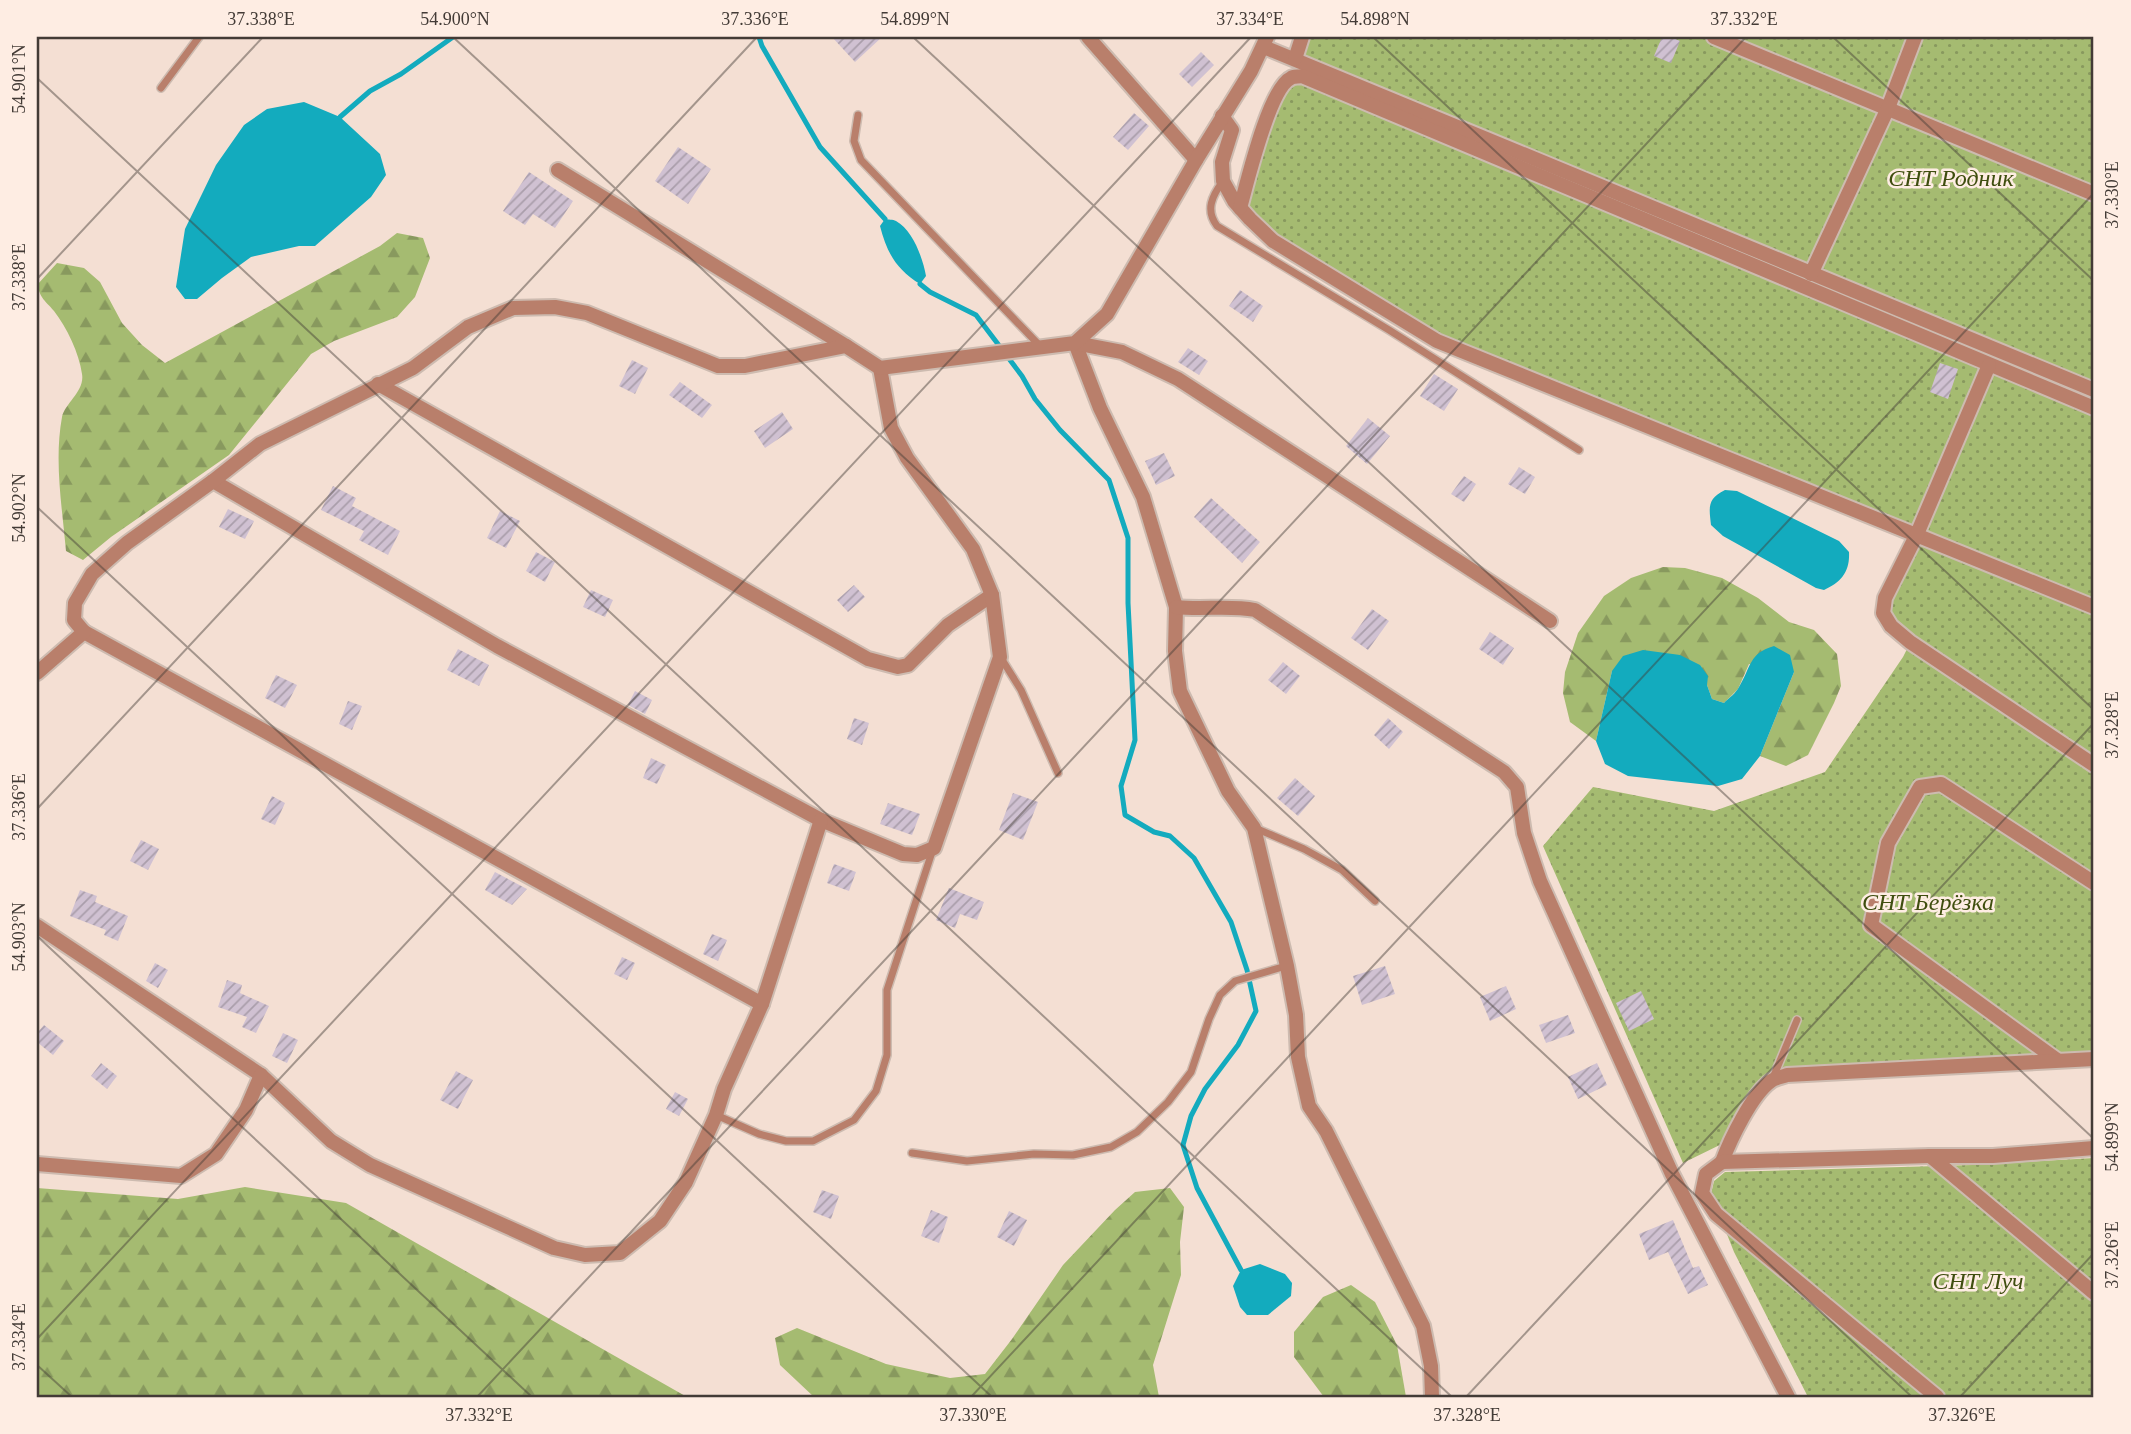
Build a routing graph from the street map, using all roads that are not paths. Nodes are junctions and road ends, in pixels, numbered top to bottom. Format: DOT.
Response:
graph roads {
  1 [pos="199,37"];
  2 [pos="1088,37"];
  3 [pos="1302,37"];
  4 [pos="1714,37"];
  5 [pos="1915,37"];
  6 [pos="1266,42"];
  7 [pos="1295,59"];
  8 [pos="161,88"];
  9 [pos="1888,108"];
  10 [pos="858,115"];
  11 [pos="1222,116"];
  12 [pos="1196,160"];
  13 [pos="558,170"];
  14 [pos="1223,181"];
  15 [pos="2094,194"];
  16 [pos="1240,208"];
  17 [pos="1811,274"];
  18 [pos="1075,343"];
  19 [pos="846,346"];
  20 [pos="1041,347"];
  21 [pos="1989,365"];
  22 [pos="880,368"];
  23 [pos="378,384"];
  24 [pos="2094,390"];
  25 [pos="2094,408"];
  26 [pos="1579,450"];
  27 [pos="213,481"];
  28 [pos="1917,534"];
  29 [pos="992,595"];
  30 [pos="1176,607"];
  31 [pos="2094,607"];
  32 [pos="1550,621"];
  33 [pos="85,632"];
  34 [pos="1000,657"];
  35 [pos="37,673"];
  36 [pos="2094,765"];
  37 [pos="1058,773"];
  38 [pos="821,820"];
  39 [pos="1254,828"];
  40 [pos="934,848"];
  41 [pos="2094,883"];
  42 [pos="1375,901"];
  43 [pos="37,926"];
  44 [pos="1287,966"];
  45 [pos="762,1004"];
  46 [pos="1797,1020"];
  47 [pos="2094,1059"];
  48 [pos="2057,1060"];
  49 [pos="261,1075"];
  50 [pos="1772,1080"];
  51 [pos="716,1115"];
  52 [pos="2094,1148"];
  53 [pos="912,1153"];
  54 [pos="1930,1156"];
  55 [pos="1723,1162"];
  56 [pos="37,1164"];
  57 [pos="2094,1293"];
  58 [pos="1432,1397"];
  59 [pos="1788,1397"];
  60 [pos="1937,1397"];
  1 -- 8 [label="lane"];
  2 -- 12 [label="street"];
  3 -- 7 [label="street"];
  4 -- 9 [label="street"];
  5 -- 9 [label="street"];
  6 -- 7 [label="street"];
  6 -- 11 [label="street"];
  7 -- 17 [label="street"];
  9 -- 15 [label="street"];
  9 -- 17 [label="street"];
  10 -- 20 [label="lane"];
  11 -- 12 [label="street"];
  11 -- 14 [label="street"];
  12 -- 18 [label="street"];
  13 -- 19 [label="street"];
  14 -- 16 [label="street"];
  14 -- 26 [label="lane"];
  16 -- 21 [label="street"];
  16 -- 28 [label="street"];
  17 -- 24 [label="street"];
  18 -- 20 [label="street"];
  18 -- 30 [label="street"];
  18 -- 32 [label="street"];
  19 -- 22 [label="street"];
  19 -- 23 [label="street"];
  20 -- 22 [label="street"];
  21 -- 25 [label="street"];
  21 -- 28 [label="street"];
  22 -- 29 [label="street"];
  23 -- 27 [label="street"];
  23 -- 29 [label="street"];
  27 -- 33 [label="street"];
  27 -- 38 [label="street"];
  28 -- 31 [label="street"];
  28 -- 36 [label="street"];
  29 -- 34 [label="street"];
  30 -- 39 [label="street"];
  30 -- 59 [label="street"];
  33 -- 35 [label="street"];
  33 -- 45 [label="street"];
  34 -- 37 [label="lane"];
  34 -- 40 [label="street"];
  38 -- 40 [label="street"];
  38 -- 45 [label="street"];
  39 -- 42 [label="lane"];
  39 -- 44 [label="street"];
  40 -- 51 [label="lane"];
  41 -- 48 [label="street"];
  43 -- 49 [label="street"];
  44 -- 53 [label="lane"];
  44 -- 58 [label="street"];
  45 -- 51 [label="street"];
  46 -- 50 [label="lane"];
  47 -- 48 [label="street"];
  48 -- 50 [label="street"];
  49 -- 51 [label="street"];
  49 -- 56 [label="street"];
  50 -- 55 [label="street"];
  52 -- 54 [label="street"];
  54 -- 55 [label="street"];
  54 -- 57 [label="street"];
  55 -- 60 [label="street"];
}
